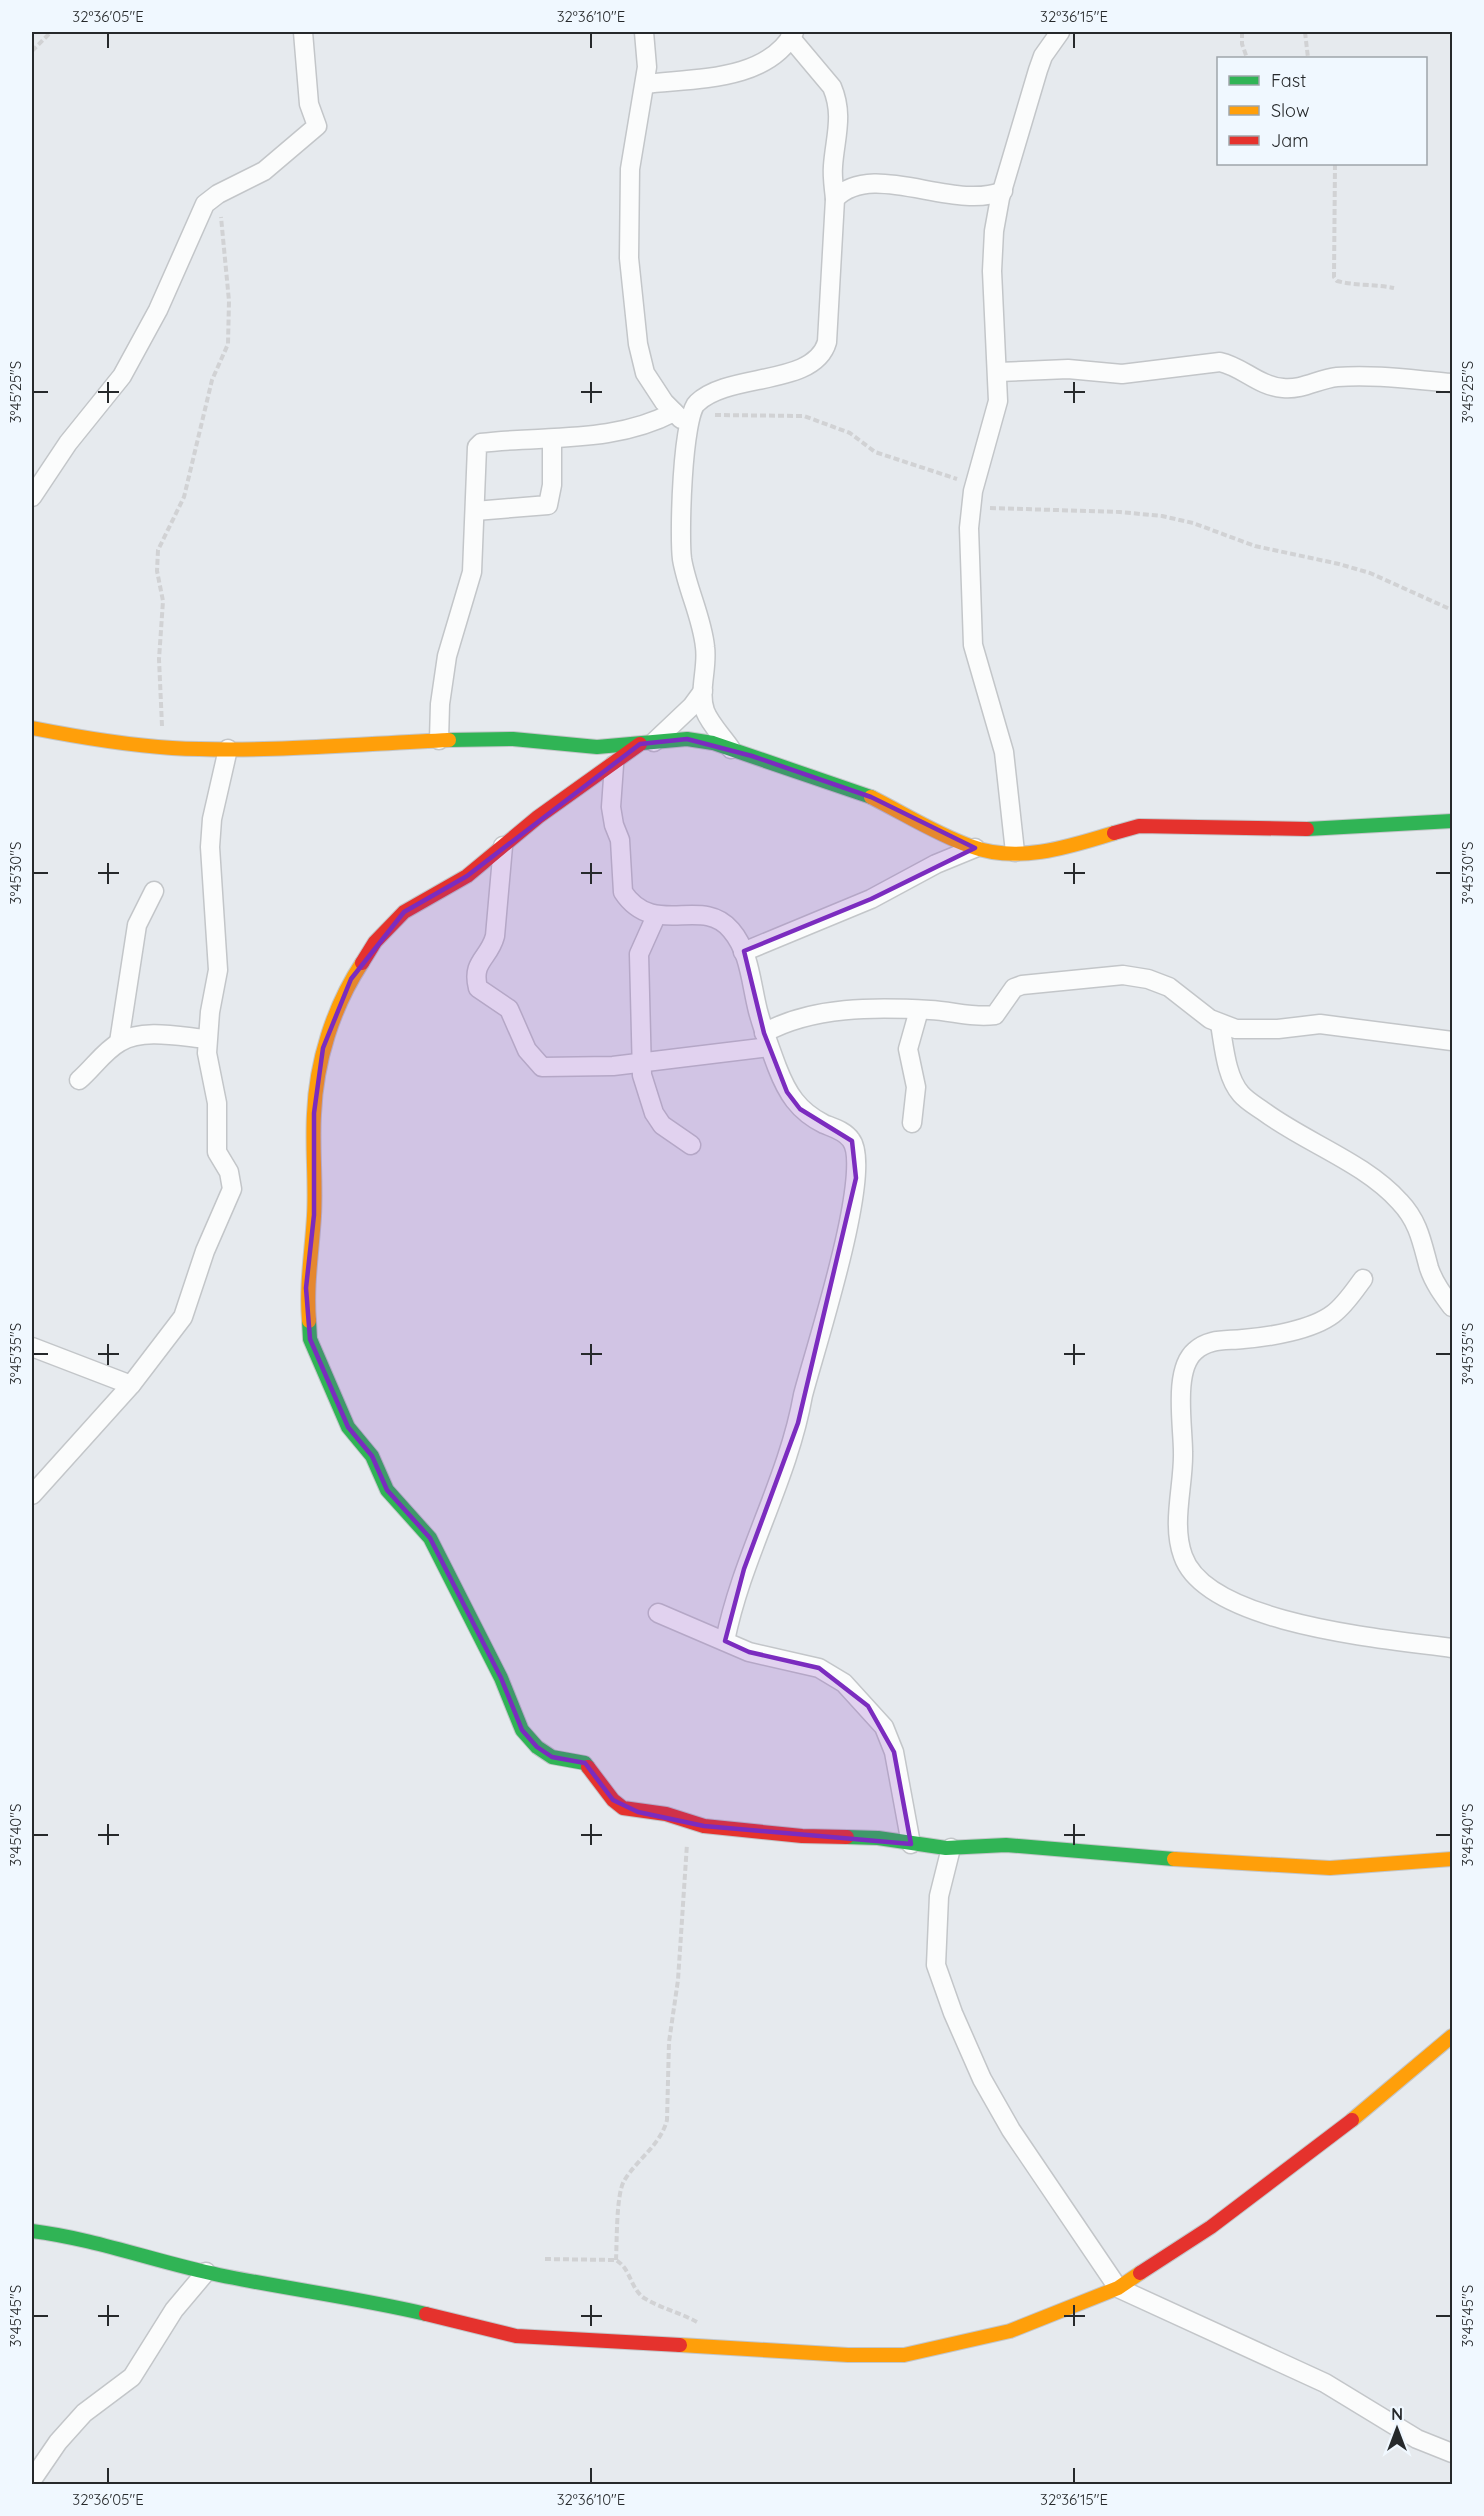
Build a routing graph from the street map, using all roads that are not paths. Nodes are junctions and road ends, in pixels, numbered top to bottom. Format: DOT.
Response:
graph roads {
  1 [pos="303,32"];
  2 [pos="644,32"];
  3 [pos="1060,32"];
  4 [pos="792,34"];
  5 [pos="645,84"];
  6 [pos="1002,191"];
  7 [pos="835,199"];
  8 [pos="998,372"];
  9 [pos="1452,383"];
  10 [pos="684,417"];
  11 [pos="552,439"];
  12 [pos="32,497"];
  13 [pos="475,511"];
  14 [pos="704,691"];
  15 [pos="32,728"];
  16 [pos="439,740"];
  17 [pos="647,743"];
  18 [pos="228,749"];
  19 [pos="730,749"];
  20 [pos="614,765"];
  21 [pos="1452,821"];
  22 [pos="503,846"];
  23 [pos="975,848"];
  24 [pos="1015,852"];
  25 [pos="154,891"];
  26 [pos="656,916"];
  27 [pos="743,952"];
  28 [pos="919,1010"];
  29 [pos="1220,1024"];
  30 [pos="207,1039"];
  31 [pos="767,1040"];
  32 [pos="1452,1041"];
  33 [pos="119,1042"];
  34 [pos="641,1062"];
  35 [pos="79,1080"];
  36 [pos="912,1123"];
  37 [pos="691,1145"];
  38 [pos="1363,1279"];
  39 [pos="1452,1307"];
  40 [pos="32,1347"];
  41 [pos="131,1385"];
  42 [pos="32,1495"];
  43 [pos="658,1613"];
  44 [pos="725,1641"];
  45 [pos="1452,1648"];
  46 [pos="911,1844"];
  47 [pos="951,1848"];
  48 [pos="1452,1859"];
  49 [pos="1452,2036"];
  50 [pos="32,2231"];
  51 [pos="206,2272"];
  52 [pos="1118,2288"];
  53 [pos="1452,2453"];
  54 [pos="32,2480"];
  1 -- 12 [label="street"];
  2 -- 5 [label="street"];
  3 -- 6 [label="street"];
  4 -- 5 [label="street"];
  4 -- 7 [label="street"];
  5 -- 10 [label="street"];
  6 -- 7 [label="street"];
  6 -- 8 [label="street"];
  7 -- 10 [label="street"];
  8 -- 9 [label="street"];
  8 -- 24 [label="street"];
  10 -- 11 [label="street"];
  10 -- 14 [label="street"];
  11 -- 13 [label="street"];
  11 -- 13 [label="street"];
  13 -- 16 [label="street"];
  14 -- 17 [label="street"];
  14 -- 19 [label="street"];
  15 -- 18 [label="street"];
  16 -- 17 [label="street"];
  16 -- 18 [label="street"];
  17 -- 19 [label="street"];
  17 -- 20 [label="street"];
  18 -- 30 [label="street"];
  19 -- 23 [label="street"];
  20 -- 22 [label="street"];
  20 -- 26 [label="street"];
  21 -- 24 [label="street"];
  22 -- 34 [label="street"];
  22 -- 46 [label="street"];
  23 -- 24 [label="street"];
  23 -- 27 [label="street"];
  25 -- 33 [label="street"];
  26 -- 27 [label="street"];
  26 -- 34 [label="street"];
  27 -- 31 [label="street"];
  28 -- 29 [label="street"];
  28 -- 31 [label="street"];
  28 -- 36 [label="street"];
  29 -- 32 [label="street"];
  29 -- 39 [label="street"];
  30 -- 33 [label="street"];
  30 -- 41 [label="street"];
  31 -- 34 [label="street"];
  31 -- 44 [label="street"];
  33 -- 35 [label="street"];
  34 -- 37 [label="street"];
  38 -- 45 [label="street"];
  40 -- 41 [label="street"];
  41 -- 42 [label="street"];
  43 -- 44 [label="street"];
  44 -- 46 [label="street"];
  46 -- 47 [label="street"];
  47 -- 48 [label="street"];
  47 -- 52 [label="street"];
  49 -- 52 [label="street"];
  50 -- 51 [label="street"];
  51 -- 52 [label="street"];
  51 -- 54 [label="street"];
  52 -- 53 [label="street"];
}
